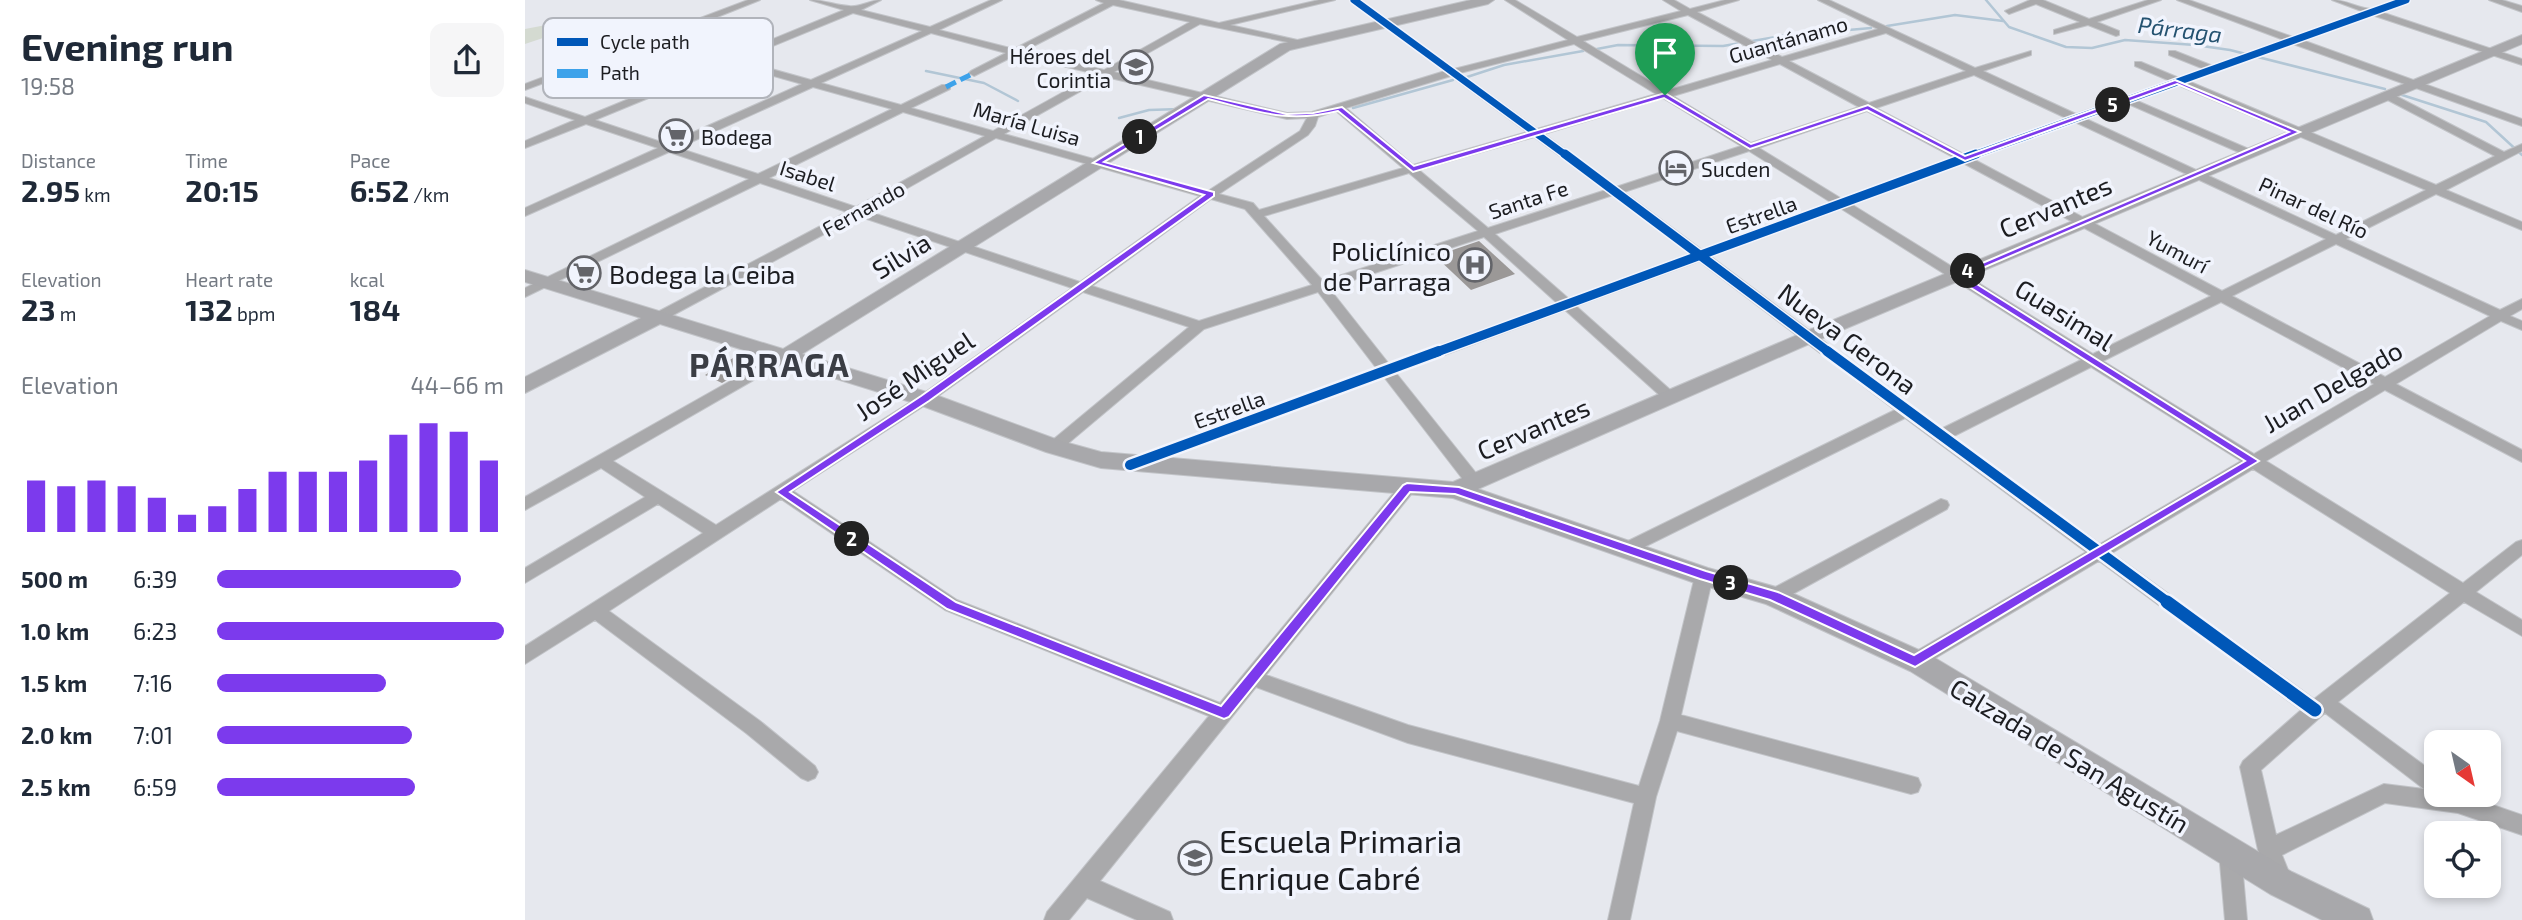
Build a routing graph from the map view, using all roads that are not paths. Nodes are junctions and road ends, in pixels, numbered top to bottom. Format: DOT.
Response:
graph roads {
  1 [pos="756,0"];
  2 [pos="814,0"];
  3 [pos="877,0"];
  4 [pos="998,0"];
  5 [pos="1100,0"];
  6 [pos="1331,0"];
  7 [pos="1354,0"];
  8 [pos="1488,0"];
  9 [pos="1509,0"];
  10 [pos="1667,0"];
  11 [pos="1735,0"];
  12 [pos="1822,0"];
  13 [pos="2037,0"];
  14 [pos="2157,0"];
  15 [pos="2181,0"];
  16 [pos="2336,0"];
  17 [pos="2406,0"];
  18 [pos="2493,0"];
  19 [pos="1115,1"];
  20 [pos="853,9"];
  21 [pos="2522,9"];
  22 [pos="2009,10"];
  23 [pos="1689,12"];
  24 [pos="2371,12"];
  25 [pos="707,18"];
  26 [pos="2088,21"];
  27 [pos="1197,22"];
  28 [pos="1386,24"];
  29 [pos="1218,26"];
  30 [pos="932,30"];
  31 [pos="1886,30"];
  32 [pos="2057,32"];
  33 [pos="2116,33"];
  34 [pos="2522,39"];
  35 [pos="2291,40"];
  36 [pos="1576,41"];
  37 [pos="773,42"];
  38 [pos="1299,43"];
  39 [pos="1014,51"];
  40 [pos="2492,52"];
  41 [pos="2028,53"];
  42 [pos="2172,53"];
  43 [pos="1780,61"];
  44 [pos="2522,62"];
  45 [pos="2138,64"];
  46 [pos="2213,69"];
  47 [pos="773,70"];
  48 [pos="1977,71"];
  49 [pos="1452,72"];
  50 [pos="974,73"];
  51 [pos="1107,74"];
  52 [pos="543,80"];
  53 [pos="814,82"];
  54 [pos="2177,82"];
  55 [pos="2413,83"];
  56 [pos="525,87"];
  57 [pos="946,87"];
  58 [pos="2391,93"];
  59 [pos="1665,95"];
  60 [pos="1207,97"];
  61 [pos="639,98"];
  62 [pos="525,100"];
  63 [pos="2127,100"];
  64 [pos="904,108"];
  65 [pos="1339,108"];
  66 [pos="1868,108"];
  67 [pos="1313,115"];
  68 [pos="2075,118"];
  69 [pos="583,121"];
  70 [pos="2522,123"];
  71 [pos="2296,132"];
  72 [pos="1535,133"];
  73 [pos="996,134"];
  74 [pos="525,145"];
  75 [pos="1750,147"];
  76 [pos="668,148"];
  77 [pos="2247,152"];
  78 [pos="2512,152"];
  79 [pos="1965,159"];
  80 [pos="1097,163"];
  81 [pos="1413,169"];
  82 [pos="2197,174"];
  83 [pos="758,179"];
  84 [pos="2433,190"];
  85 [pos="1615,191"];
  86 [pos="1211,194"];
  87 [pos="1842,205"];
  88 [pos="858,211"];
  89 [pos="525,212"];
  90 [pos="1257,215"];
  91 [pos="2083,223"];
  92 [pos="2522,226"];
  93 [pos="1487,233"];
  94 [pos="2336,239"];
  95 [pos="966,246"];
  96 [pos="1702,257"];
  97 [pos="525,276"];
  98 [pos="1957,276"];
  99 [pos="548,283"];
  100 [pos="1084,286"];
  101 [pos="1320,286"];
  102 [pos="525,293"];
  103 [pos="2222,296"];
  104 [pos="2522,303"];
  105 [pos="1569,306"];
  106 [pos="2500,316"];
  107 [pos="657,318"];
  108 [pos="1199,326"];
  109 [pos="2522,326"];
  110 [pos="1809,337"];
  111 [pos="785,356"];
  112 [pos="2092,360"];
  113 [pos="1387,372"];
  114 [pos="2385,384"];
  115 [pos="525,386"];
  116 [pos="1671,398"];
  117 [pos="925,399"];
  118 [pos="1906,411"];
  119 [pos="1940,436"];
  120 [pos="1054,447"];
  121 [pos="2522,457"];
  122 [pos="601,461"];
  123 [pos="2253,461"];
  124 [pos="1130,465"];
  125 [pos="1465,486"];
  126 [pos="1407,488"];
  127 [pos="782,492"];
  128 [pos="659,496"];
  129 [pos="525,504"];
  130 [pos="1941,505"];
  131 [pos="717,534"];
  132 [pos="2522,546"];
  133 [pos="1628,548"];
  134 [pos="2099,552"];
  135 [pos="525,576"];
  136 [pos="1704,576"];
  137 [pos="2461,592"];
  138 [pos="1774,596"];
  139 [pos="596,611"];
  140 [pos="2522,629"];
  141 [pos="525,656"];
  142 [pos="1915,661"];
  143 [pos="1252,678"];
  144 [pos="2320,706"];
  145 [pos="1224,713"];
  146 [pos="1670,721"];
  147 [pos="808,772"];
  148 [pos="2424,778"];
  149 [pos="1912,785"];
  150 [pos="1646,797"];
  151 [pos="2424,797"];
  152 [pos="2474,807"];
  153 [pos="2522,825"];
  154 [pos="2269,850"];
  155 [pos="2230,852"];
  156 [pos="2281,883"];
  157 [pos="1084,884"];
  158 [pos="1623,919"];
  159 [pos="1055,920"];
  160 [pos="1162,920"];
  161 [pos="2236,920"];
  162 [pos="2357,920"];
  1 -- 25 [label="street"];
  2 -- 20 [label="street"];
  3 -- 20 [label="street"];
  4 -- 30 [label="street"];
  5 -- 19 [label="street"];
  6 -- 29 [label="street"];
  7 -- 28 [label="street, Nueva Gerona"];
  8 -- 28 [label="main road"];
  9 -- 36 [label="street, Guasimal"];
  10 -- 23 [label="street, Yumurí"];
  11 -- 23 [label="street"];
  12 -- 31 [label="street, Pinar del Río"];
  13 -- 22 [label="street"];
  13 -- 26 [label="street"];
  14 -- 26 [label="street"];
  15 -- 35 [label="street"];
  16 -- 24 [label="street"];
  17 -- 24 [label="street, Estrella"];
  18 -- 21 [label="street"];
  19 -- 27 [label="street"];
  19 -- 39 [label="street"];
  20 -- 30 [label="street"];
  20 -- 37 [label="street"];
  23 -- 36 [label="street"];
  23 -- 43 [label="street, Yumurí"];
  24 -- 35 [label="street, Estrella"];
  24 -- 40 [label="street"];
  26 -- 32 [label="street"];
  26 -- 33 [label="street"];
  27 -- 29 [label="street"];
  27 -- 51 [label="street, Fernando"];
  28 -- 38 [label="main road"];
  28 -- 49 [label="street, Nueva Gerona"];
  29 -- 38 [label="street"];
  30 -- 39 [label="street"];
  30 -- 53 [label="street"];
  31 -- 43 [label="street, Guantánamo"];
  31 -- 48 [label="street, Pinar del Río"];
  34 -- 40 [label="main road, Cervantes"];
  35 -- 46 [label="street, Estrella"];
  35 -- 55 [label="street"];
  36 -- 49 [label="street"];
  36 -- 59 [label="street, Guasimal"];
  38 -- 60 [label="main road, Silvia"];
  39 -- 50 [label="street"];
  39 -- 51 [label="street"];
  40 -- 44 [label="street"];
  40 -- 55 [label="main road, Cervantes"];
  41 -- 48 [label="street, Santa Fe"];
  42 -- 46 [label="street"];
  43 -- 59 [label="street, Guantánamo"];
  43 -- 66 [label="street, Yumurí"];
  45 -- 54 [label="street"];
  46 -- 54 [label="street, Estrella"];
  47 -- 53 [label="street, María Luisa"];
  48 -- 66 [label="street, Santa Fe"];
  48 -- 68 [label="street, Pinar del Río"];
  49 -- 65 [label="street"];
  49 -- 72 [label="street, Nueva Gerona"];
  51 -- 60 [label="street"];
  51 -- 73 [label="street, Fernando"];
  52 -- 56 [label="street"];
  53 -- 64 [label="street, María Luisa"];
  53 -- 76 [label="street"];
  54 -- 63 [label="street, Estrella"];
  54 -- 71 [label="street"];
  55 -- 58 [label="main road, Cervantes"];
  55 -- 70 [label="street"];
  57 -- 64 [label="street"];
  58 -- 71 [label="main road, Cervantes"];
  58 -- 78 [label="street"];
  59 -- 72 [label="street, Guantánamo"];
  59 -- 75 [label="street, Guasimal"];
  60 -- 67 [label="street"];
  60 -- 80 [label="main road, Silvia"];
  61 -- 69 [label="street"];
  62 -- 69 [label="street, Isabel"];
  63 -- 68 [label="street, Estrella"];
  63 -- 77 [label="street"];
  64 -- 73 [label="street, María Luisa"];
  64 -- 83 [label="street"];
  65 -- 67 [label="street"];
  65 -- 81 [label="street"];
  66 -- 75 [label="street, Santa Fe"];
  66 -- 79 [label="street, Yumurí"];
  67 -- 86 [label="street, José Miguel"];
  68 -- 79 [label="street, Estrella"];
  68 -- 82 [label="street, Pinar del Río"];
  69 -- 74 [label="street"];
  69 -- 76 [label="street, Isabel"];
  71 -- 77 [label="main road, Cervantes"];
  71 -- 84 [label="street"];
  72 -- 81 [label="street, Guantánamo"];
  72 -- 85 [label="street, Nueva Gerona"];
  73 -- 80 [label="street, María Luisa"];
  73 -- 88 [label="street, Fernando"];
  75 -- 85 [label="street, Santa Fe"];
  75 -- 87 [label="street, Guasimal"];
  76 -- 83 [label="street, Isabel"];
  76 -- 89 [label="street"];
  77 -- 82 [label="main road, Cervantes"];
  78 -- 84 [label="street"];
  79 -- 87 [label="street, Estrella"];
  79 -- 91 [label="street, Yumurí"];
  80 -- 86 [label="street, María Luisa"];
  80 -- 95 [label="main road, Silvia"];
  81 -- 90 [label="street, Guantánamo"];
  81 -- 93 [label="street"];
  82 -- 91 [label="main road, Cervantes"];
  82 -- 94 [label="street, Pinar del Río"];
  83 -- 88 [label="street, Isabel"];
  83 -- 99 [label="street"];
  84 -- 92 [label="street"];
  84 -- 94 [label="street"];
  85 -- 93 [label="street, Santa Fe"];
  85 -- 96 [label="street, Nueva Gerona"];
  86 -- 90 [label="street, María Luisa"];
  86 -- 100 [label="street, José Miguel"];
  87 -- 96 [label="street, Estrella"];
  87 -- 98 [label="street, Guasimal"];
  88 -- 95 [label="street, Isabel"];
  88 -- 107 [label="street, Fernando"];
  90 -- 101 [label="street, María Luisa"];
  91 -- 98 [label="main road, Cervantes"];
  91 -- 103 [label="street, Yumurí"];
  93 -- 101 [label="street, Santa Fe"];
  93 -- 105 [label="street"];
  94 -- 103 [label="street"];
  94 -- 106 [label="street, Pinar del Río"];
  95 -- 100 [label="street, Isabel"];
  95 -- 111 [label="main road, Silvia"];
  96 -- 105 [label="street, Estrella"];
  96 -- 110 [label="street, Nueva Gerona"];
  97 -- 99 [label="main road, Calzada de San Agustín"];
  98 -- 110 [label="main road, Cervantes"];
  98 -- 112 [label="street, Guasimal"];
  99 -- 102 [label="street"];
  99 -- 107 [label="main road, Calzada de San Agustín"];
  100 -- 108 [label="street, Isabel"];
  100 -- 117 [label="street, José Miguel"];
  101 -- 108 [label="street, Santa Fe"];
  101 -- 113 [label="street, María Luisa"];
  103 -- 112 [label="street"];
  103 -- 114 [label="street, Yumurí"];
  104 -- 106 [label="street, Juan Delgado"];
  105 -- 113 [label="street, Estrella"];
  105 -- 116 [label="street"];
  106 -- 109 [label="street, Pinar del Río"];
  106 -- 114 [label="street, Juan Delgado"];
  107 -- 111 [label="main road, Calzada de San Agustín"];
  107 -- 115 [label="main road, Fernando"];
  108 -- 120 [label="street"];
  110 -- 116 [label="main road, Cervantes"];
  110 -- 118 [label="street, Nueva Gerona"];
  111 -- 117 [label="main road, Calzada de San Agustín"];
  111 -- 122 [label="street, Silvia"];
  112 -- 119 [label="street"];
  112 -- 123 [label="street, Guasimal"];
  113 -- 124 [label="street, Estrella"];
  113 -- 125 [label="street, María Luisa"];
  114 -- 121 [label="street, Yumurí"];
  114 -- 123 [label="street, Juan Delgado"];
  116 -- 125 [label="main road, Cervantes"];
  117 -- 120 [label="main road, Calzada de San Agustín"];
  117 -- 127 [label="street, José Miguel"];
  118 -- 119 [label="street, Nueva Gerona"];
  118 -- 133 [label="street"];
  119 -- 134 [label="street, Nueva Gerona"];
  120 -- 124 [label="main road, Calzada de San Agustín"];
  122 -- 128 [label="street"];
  122 -- 129 [label="street, Silvia"];
  123 -- 134 [label="street, Juan Delgado"];
  123 -- 137 [label="street, Guasimal"];
  124 -- 126 [label="main road, Calzada de San Agustín"];
  125 -- 126 [label="main road, Calzada de San Agustín"];
  125 -- 133 [label="main road, Calzada de San Agustín"];
  126 -- 143 [label="street"];
  127 -- 131 [label="street, José Miguel"];
  127 -- 145 [label="street"];
  128 -- 131 [label="street"];
  128 -- 135 [label="street"];
  130 -- 138 [label="street"];
  131 -- 139 [label="street, José Miguel"];
  132 -- 137 [label="street"];
  133 -- 136 [label="main road, Calzada de San Agustín"];
  134 -- 142 [label="street, Juan Delgado"];
  134 -- 144 [label="street, Nueva Gerona"];
  136 -- 138 [label="main road, Calzada de San Agustín"];
  136 -- 146 [label="street"];
  137 -- 140 [label="street, Guasimal"];
  137 -- 144 [label="street"];
  138 -- 142 [label="main road, Calzada de San Agustín"];
  139 -- 141 [label="street, José Miguel"];
  139 -- 147 [label="street"];
  142 -- 155 [label="main road, Calzada de San Agustín"];
  143 -- 145 [label="street"];
  143 -- 150 [label="street"];
  144 -- 148 [label="street, Nueva Gerona"];
  144 -- 154 [label="street"];
  145 -- 157 [label="street"];
  146 -- 149 [label="street"];
  146 -- 150 [label="street"];
  150 -- 158 [label="street"];
  151 -- 154 [label="street"];
  152 -- 153 [label="street"];
  154 -- 156 [label="street"];
  155 -- 156 [label="main road, Calzada de San Agustín"];
  155 -- 161 [label="street"];
  156 -- 162 [label="main road, Calzada de San Agustín"];
  157 -- 159 [label="street"];
  157 -- 160 [label="street"];
}
